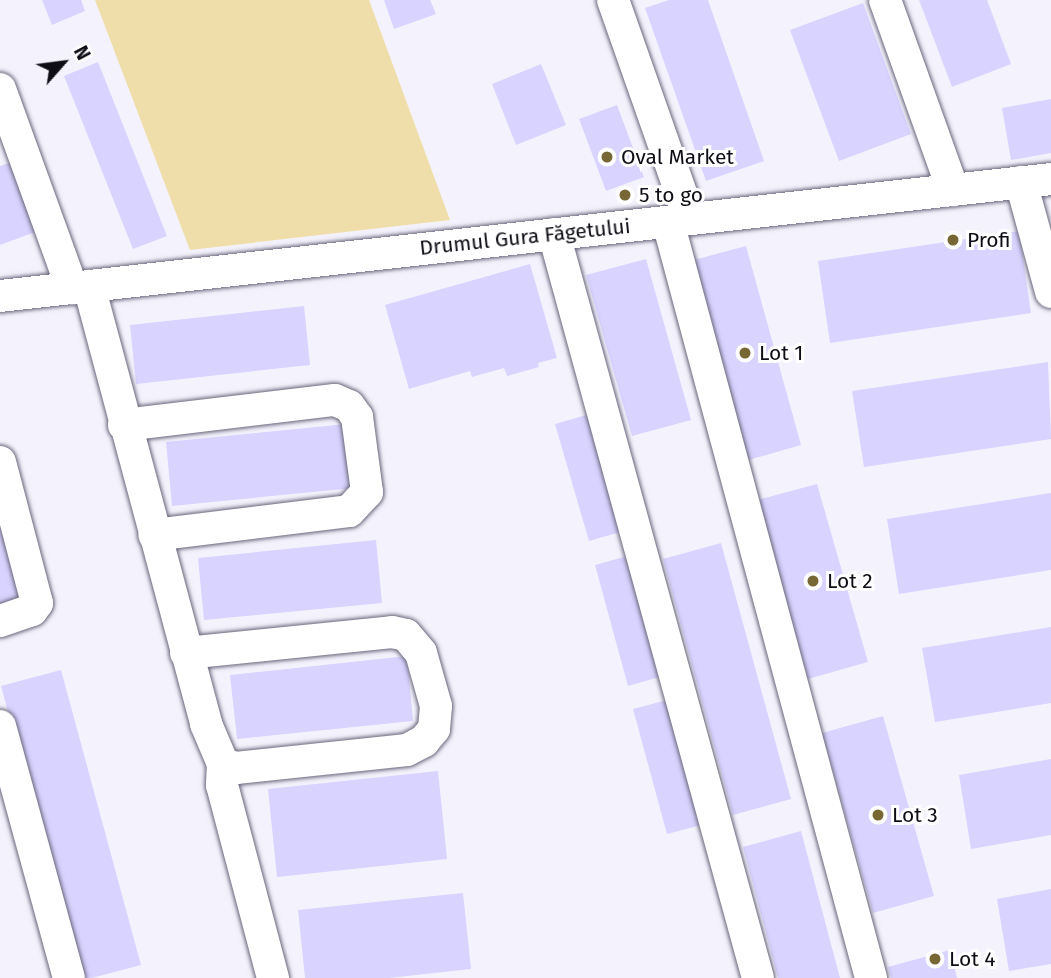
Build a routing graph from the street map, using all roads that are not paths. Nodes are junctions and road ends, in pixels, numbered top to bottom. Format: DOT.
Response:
graph roads {
  1 [pos="885,0"];
  2 [pos="619,2"];
  3 [pos="0,89"];
  4 [pos="1036,181"];
  5 [pos="953,190"];
  6 [pos="679,220"];
  7 [pos="554,234"];
  8 [pos="80,287"];
  9 [pos="1051,292"];
  10 [pos="0,296"];
  11 [pos="124,425"];
  12 [pos="0,462"];
  13 [pos="154,535"];
  14 [pos="0,621"];
  15 [pos="186,653"];
  16 [pos="0,726"];
  17 [pos="223,764"];
  18 [pos="69,978"];
  19 [pos="273,978"];
  20 [pos="758,978"];
  21 [pos="871,978"];
  1 -- 5 [label="street"];
  2 -- 6 [label="street"];
  3 -- 8 [label="street"];
  4 -- 5 [label="street, Drumul Gura Făgetului"];
  4 -- 9 [label="street"];
  5 -- 6 [label="street, Drumul Gura Făgetului"];
  6 -- 7 [label="street, Drumul Gura Făgetului"];
  6 -- 21 [label="street"];
  7 -- 8 [label="street, Drumul Gura Făgetului"];
  7 -- 20 [label="street"];
  8 -- 10 [label="street, Drumul Gura Făgetului"];
  8 -- 11 [label="street"];
  11 -- 13 [label="street"];
  11 -- 13 [label="street"];
  12 -- 14 [label="street"];
  13 -- 15 [label="street"];
  15 -- 17 [label="street"];
  15 -- 17 [label="street"];
  16 -- 18 [label="street"];
  17 -- 19 [label="street"];
}
